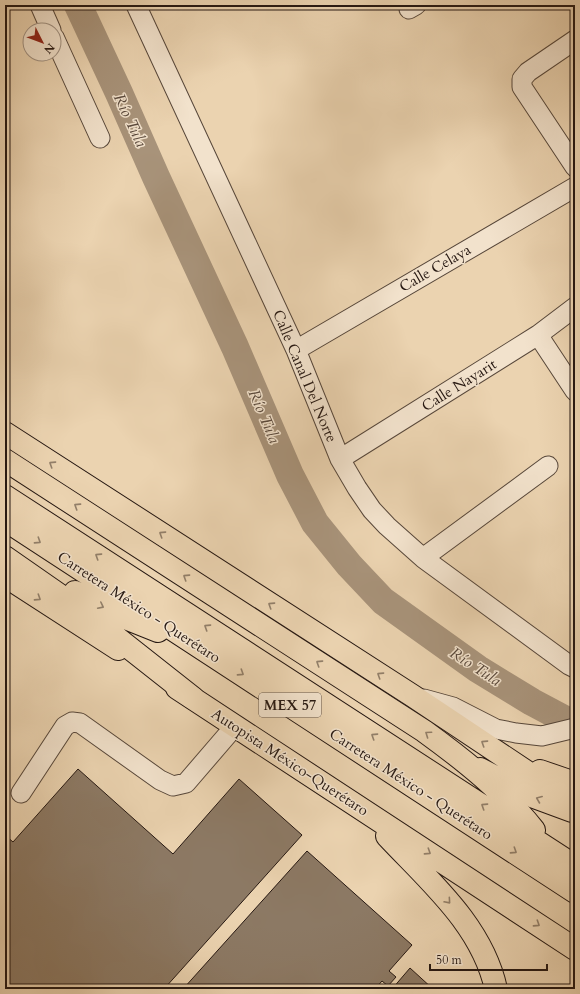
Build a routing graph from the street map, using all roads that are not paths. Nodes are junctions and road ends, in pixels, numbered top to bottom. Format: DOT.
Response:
graph roads {
  1 [pos="40,5"];
  2 [pos="136,5"];
  3 [pos="47,22"];
  4 [pos="575,40"];
  5 [pos="62,55"];
  6 [pos="100,138"];
  7 [pos="575,167"];
  8 [pos="575,187"];
  9 [pos="575,307"];
  10 [pos="538,335"];
  11 [pos="296,350"];
  12 [pos="575,391"];
  13 [pos="5,434"];
  14 [pos="340,459"];
  15 [pos="5,460"];
  16 [pos="548,466"];
  17 [pos="5,496"];
  18 [pos="5,520"];
  19 [pos="423,558"];
  20 [pos="5,569"];
  21 [pos="201,647"];
  22 [pos="575,668"];
  23 [pos="413,696"];
  24 [pos="236,726"];
  25 [pos="575,728"];
  26 [pos="456,755"];
  27 [pos="513,762"];
  28 [pos="575,783"];
  29 [pos="21,793"];
  30 [pos="575,804"];
  31 [pos="364,811"];
  32 [pos="575,813"];
  33 [pos="547,847"];
  34 [pos="575,866"];
  35 [pos="575,892"];
  36 [pos="575,948"];
  37 [pos="497,988"];
  1 -- 3 [label="street"];
  2 -- 11 [label="street, Calle Canal Del Norte"];
  4 -- 7 [label="street"];
  5 -- 6 [label="street"];
  8 -- 11 [label="street, Calle Celaya"];
  9 -- 10 [label="street, Calle Nayarit"];
  10 -- 12 [label="street"];
  10 -- 14 [label="street, Calle Nayarit"];
  11 -- 14 [label="street, Calle Canal Del Norte"];
  23 -- 13 [label="main road, one-way"];
  14 -- 19 [label="street, Calle Canal Del Norte"];
  26 -- 15 [label="main road, one-way"];
  16 -- 19 [label="street"];
  33 -- 17 [label="main road, Carretera México - Querétaro / MEX 57, one-way"];
  18 -- 21 [label="main road, Carretera México - Querétaro / MEX 57, one-way"];
  19 -- 22 [label="street, Calle Canal Del Norte"];
  20 -- 21 [label="main road, one-way"];
  20 -- 24 [label="main road, Autopista México-Querétaro, one-way"];
  21 -- 35 [label="main road, Carretera México - Querétaro / MEX 57, one-way"];
  23 -- 25 [label="street"];
  27 -- 23 [label="main road, one-way"];
  24 -- 29 [label="street"];
  24 -- 31 [label="main road, Autopista México-Querétaro"];
  32 -- 26 [label="main road, one-way"];
  26 -- 33 [label="main road"];
  27 -- 28 [label="main road"];
  27 -- 30 [label="main road"];
  31 -- 36 [label="main road, Autopista México-Querétaro, one-way"];
  31 -- 37 [label="main road, one-way"];
  33 -- 34 [label="main road, Carretera México - Querétaro / MEX 57"];
}
